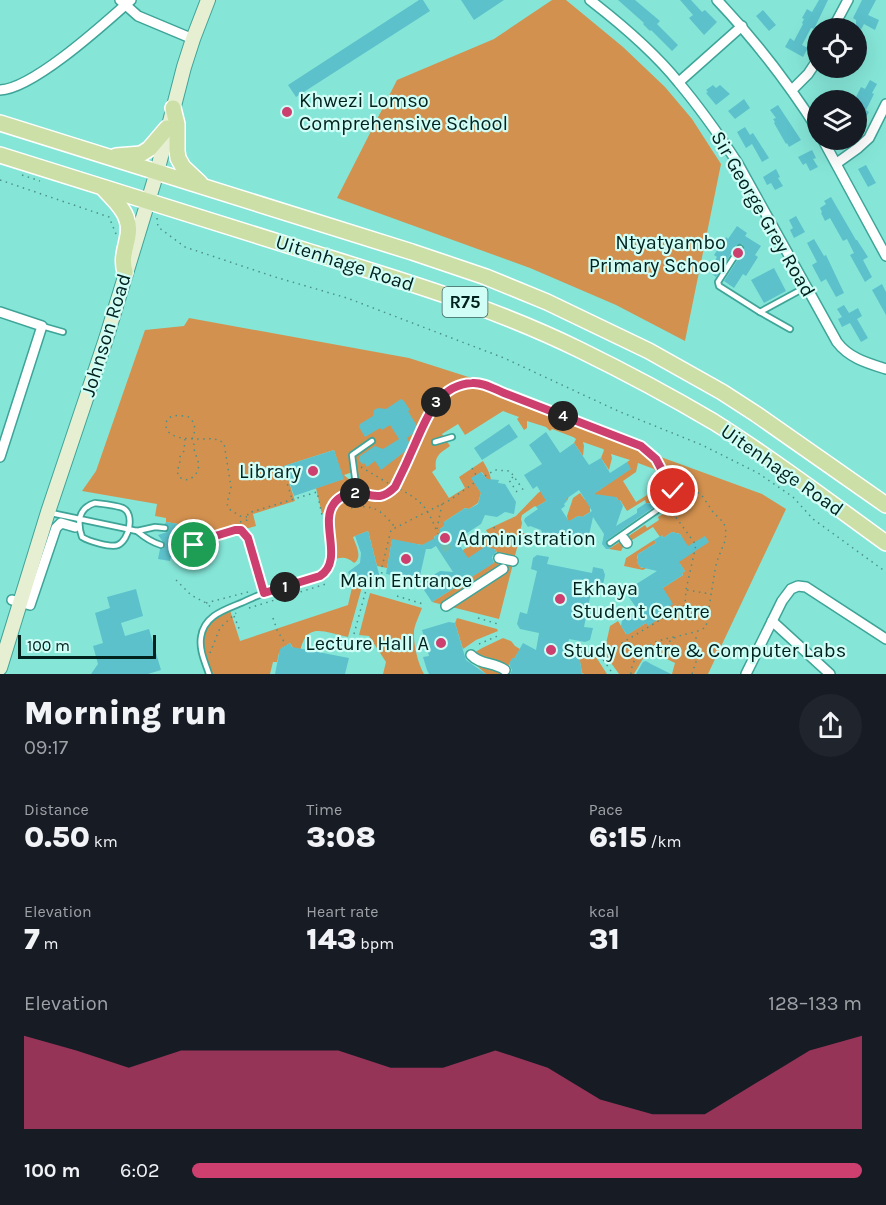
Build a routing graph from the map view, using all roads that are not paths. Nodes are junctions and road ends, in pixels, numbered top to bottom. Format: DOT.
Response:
graph roads {
  1 [pos="208,0"];
  2 [pos="590,0"];
  3 [pos="717,0"];
  4 [pos="848,0"];
  5 [pos="125,2"];
  6 [pos="838,18"];
  7 [pos="742,26"];
  8 [pos="193,39"];
  9 [pos="807,75"];
  10 [pos="679,81"];
  11 [pos="0,90"];
  12 [pos="792,90"];
  13 [pos="886,104"];
  14 [pos="173,108"];
  15 [pos="807,113"];
  16 [pos="0,123"];
  17 [pos="167,128"];
  18 [pos="830,150"];
  19 [pos="0,155"];
  20 [pos="107,158"];
  21 [pos="837,163"];
  22 [pos="157,172"];
  23 [pos="204,186"];
  24 [pos="103,188"];
  25 [pos="146,207"];
  26 [pos="740,248"];
  27 [pos="886,256"];
  28 [pos="125,272"];
  29 [pos="806,287"];
  30 [pos="0,312"];
  31 [pos="760,312"];
  32 [pos="42,326"];
  33 [pos="790,329"];
  34 [pos="63,332"];
  35 [pos="886,369"];
  36 [pos="452,437"];
  37 [pos="372,441"];
  38 [pos="435,442"];
  39 [pos="0,457"];
  40 [pos="357,492"];
  41 [pos="886,505"];
  42 [pos="48,513"];
  43 [pos="77,523"];
  44 [pos="165,528"];
  45 [pos="128,529"];
  46 [pos="177,530"];
  47 [pos="137,531"];
  48 [pos="202,540"];
  49 [pos="610,543"];
  50 [pos="886,543"];
  51 [pos="161,545"];
  52 [pos="173,548"];
  53 [pos="501,554"];
  54 [pos="513,561"];
  55 [pos="503,569"];
  56 [pos="263,590"];
  57 [pos="449,591"];
  58 [pos="12,600"];
  59 [pos="455,600"];
  60 [pos="446,606"];
  61 [pos="772,621"];
  62 [pos="886,639"];
  63 [pos="471,655"];
  64 [pos="0,668"];
  65 [pos="505,670"];
  66 [pos="209,674"];
  67 [pos="746,674"];
  68 [pos="830,674"];
  1 -- 8 [label="street, Johnson Road"];
  2 -- 10 [label="street, Sir George Grey Road"];
  3 -- 7 [label="street"];
  4 -- 6 [label="street"];
  5 -- 8 [label="street"];
  5 -- 11 [label="street"];
  7 -- 10 [label="street"];
  7 -- 12 [label="street"];
  8 -- 14 [label="street, Johnson Road"];
  9 -- 12 [label="street"];
  10 -- 29 [label="street, Sir George Grey Road"];
  12 -- 15 [label="street"];
  13 -- 21 [label="street"];
  14 -- 17 [label="street, Johnson Road"];
  14 -- 23 [label="main road"];
  16 -- 20 [label="main road, Uitenhage Road / R75"];
  17 -- 20 [label="main road"];
  17 -- 22 [label="street, Johnson Road"];
  18 -- 21 [label="street"];
  19 -- 24 [label="main road, Uitenhage Road / R75"];
  20 -- 22 [label="main road, Uitenhage Road / R75"];
  21 -- 27 [label="street"];
  22 -- 23 [label="main road, Uitenhage Road / R75"];
  22 -- 25 [label="street, Johnson Road"];
  23 -- 41 [label="main road, Uitenhage Road / R75"];
  24 -- 25 [label="main road, Uitenhage Road / R75"];
  24 -- 28 [label="main road"];
  25 -- 28 [label="street, Johnson Road"];
  25 -- 50 [label="main road, Uitenhage Road / R75"];
  26 -- 31 [label="lane"];
  28 -- 42 [label="street, Johnson Road"];
  29 -- 31 [label="lane"];
  29 -- 35 [label="street, Sir George Grey Road"];
  30 -- 32 [label="street"];
  31 -- 33 [label="lane"];
  32 -- 34 [label="lane"];
  32 -- 39 [label="street"];
  36 -- 38 [label="lane"];
  37 -- 40 [label="lane"];
  40 -- 49 [label="lane"];
  40 -- 56 [label="lane"];
  42 -- 43 [label="lane"];
  42 -- 64 [label="street, Johnson Road"];
  43 -- 45 [label="lane"];
  43 -- 45 [label="lane"];
  43 -- 45 [label="lane"];
  43 -- 58 [label="street"];
  44 -- 47 [label="lane"];
  45 -- 47 [label="lane"];
  46 -- 48 [label="lane"];
  47 -- 51 [label="lane"];
  48 -- 52 [label="lane"];
  48 -- 56 [label="lane"];
  53 -- 54 [label="street"];
  55 -- 59 [label="street"];
  56 -- 66 [label="lane"];
  57 -- 59 [label="street"];
  59 -- 60 [label="street"];
  61 -- 62 [label="street"];
  61 -- 67 [label="street"];
  61 -- 68 [label="street"];
  63 -- 65 [label="street"];
}
